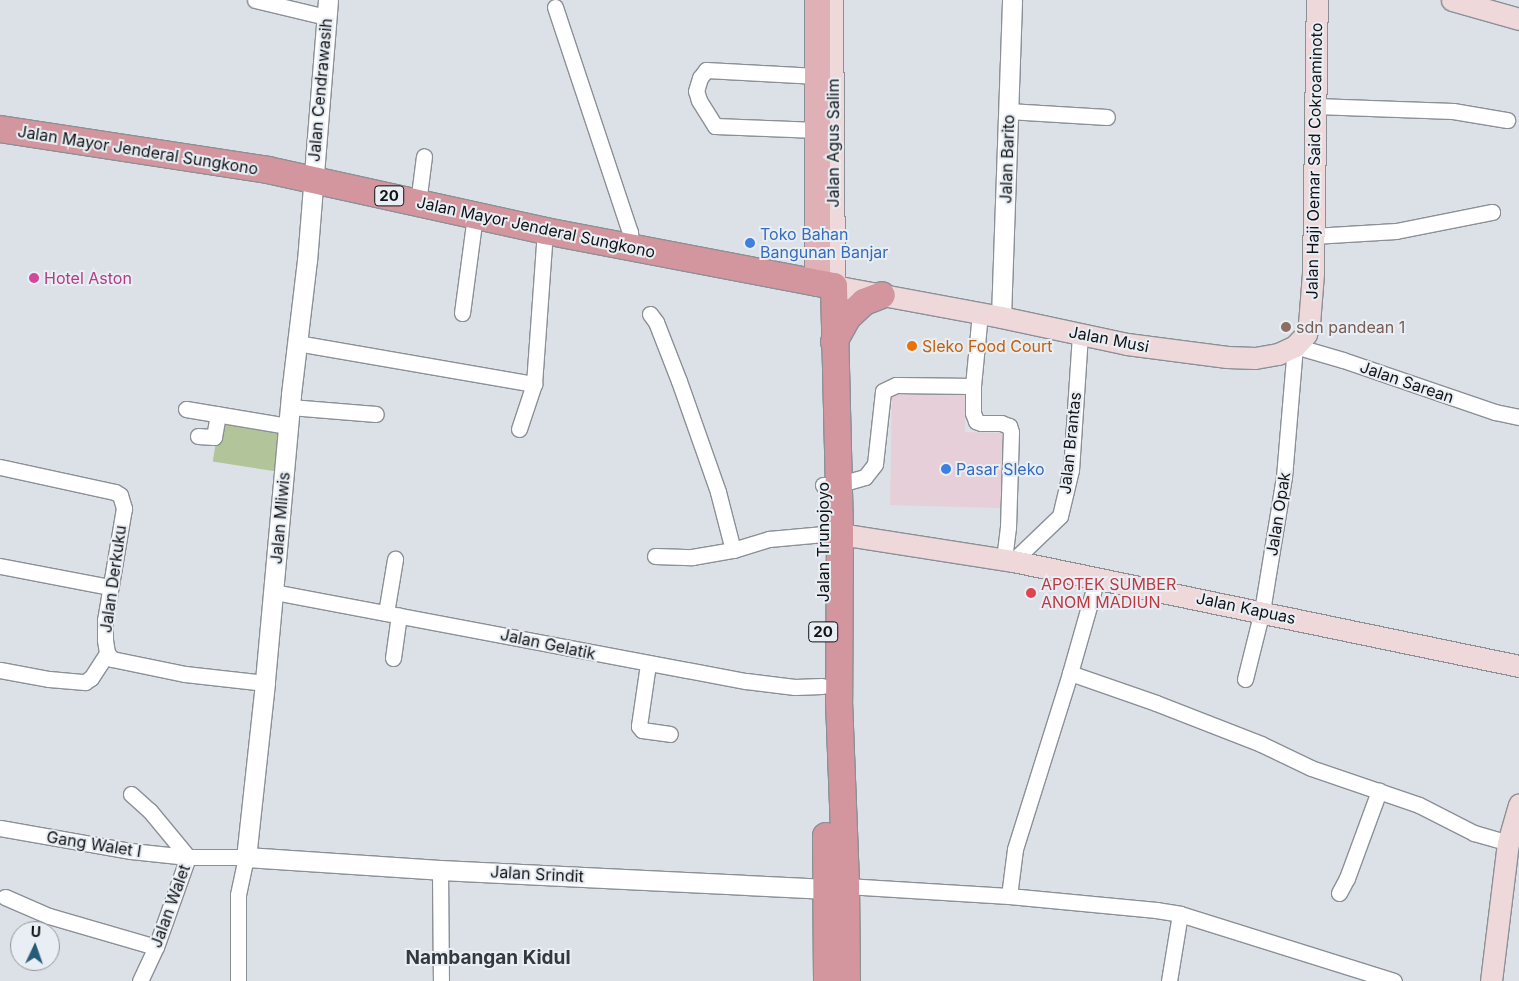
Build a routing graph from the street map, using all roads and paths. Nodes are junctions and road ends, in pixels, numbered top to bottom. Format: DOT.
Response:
graph roads {
  1 [pos="255,0"];
  2 [pos="1012,0"];
  3 [pos="1317,0"];
  4 [pos="1452,0"];
  5 [pos="555,7"];
  6 [pos="327,8"];
  7 [pos="825,8"];
  8 [pos="1519,19"];
  9 [pos="817,76"];
  10 [pos="1315,106"];
  11 [pos="1008,111"];
  12 [pos="1107,117"];
  13 [pos="1507,120"];
  14 [pos="0,129"];
  15 [pos="817,130"];
  16 [pos="424,156"];
  17 [pos="313,179"];
  18 [pos="418,203"];
  19 [pos="1492,212"];
  20 [pos="475,216"];
  21 [pos="544,231"];
  22 [pos="1313,236"];
  23 [pos="631,246"];
  24 [pos="825,285"];
  25 [pos="882,295"];
  26 [pos="462,313"];
  27 [pos="650,314"];
  28 [pos="980,314"];
  29 [pos="1001,317"];
  30 [pos="1080,334"];
  31 [pos="297,343"];
  32 [pos="834,343"];
  33 [pos="1295,346"];
  34 [pos="534,384"];
  35 [pos="973,386"];
  36 [pos="290,407"];
  37 [pos="186,409"];
  38 [pos="218,414"];
  39 [pos="376,414"];
  40 [pos="1519,417"];
  41 [pos="288,426"];
  42 [pos="519,429"];
  43 [pos="198,436"];
  44 [pos="0,467"];
  45 [pos="830,485"];
  46 [pos="832,534"];
  47 [pos="733,550"];
  48 [pos="655,556"];
  49 [pos="395,559"];
  50 [pos="1009,560"];
  51 [pos="0,566"];
  52 [pos="1097,578"];
  53 [pos="109,587"];
  54 [pos="274,592"];
  55 [pos="1262,611"];
  56 [pos="392,614"];
  57 [pos="107,653"];
  58 [pos="392,658"];
  59 [pos="648,664"];
  60 [pos="1519,666"];
  61 [pos="0,670"];
  62 [pos="1070,673"];
  63 [pos="1245,678"];
  64 [pos="266,684"];
  65 [pos="822,686"];
  66 [pos="670,734"];
  67 [pos="1379,791"];
  68 [pos="131,794"];
  69 [pos="1518,815"];
  70 [pos="0,828"];
  71 [pos="1508,843"];
  72 [pos="188,857"];
  73 [pos="246,857"];
  74 [pos="440,870"];
  75 [pos="837,888"];
  76 [pos="1339,893"];
  77 [pos="1009,896"];
  78 [pos="5,898"];
  79 [pos="1180,914"];
  80 [pos="156,947"];
  81 [pos="1365,977"];
  82 [pos="140,981"];
  83 [pos="238,981"];
  84 [pos="442,981"];
  85 [pos="828,981"];
  86 [pos="847,981"];
  87 [pos="1169,981"];
  88 [pos="1394,981"];
  89 [pos="1491,981"];
  1 -- 6 [label="street"];
  2 -- 11 [label="street, Jalan Barito"];
  3 -- 10 [label="main road, Jalan Haji Oemar Said Cokroaminoto"];
  4 -- 8 [label="main road"];
  5 -- 23 [label="street"];
  6 -- 17 [label="street, Jalan Cendrawasih"];
  7 -- 9 [label="main road"];
  7 -- 24 [label="main road, Jalan Agus Salim"];
  9 -- 15 [label="main road"];
  9 -- 15 [label="street"];
  10 -- 13 [label="street"];
  10 -- 22 [label="main road, Jalan Haji Oemar Said Cokroaminoto"];
  11 -- 12 [label="street"];
  11 -- 29 [label="street, Jalan Barito"];
  14 -- 17 [label="highway, Jalan Mayor Jenderal Sungkono / 20"];
  15 -- 24 [label="main road"];
  16 -- 18 [label="street"];
  17 -- 18 [label="highway, Jalan Mayor Jenderal Sungkono / 20"];
  17 -- 31 [label="street, Jalan Mliwis"];
  18 -- 20 [label="highway, Jalan Mayor Jenderal Sungkono / 20"];
  19 -- 22 [label="street"];
  20 -- 21 [label="highway, Jalan Mayor Jenderal Sungkono / 20"];
  20 -- 26 [label="street"];
  21 -- 23 [label="highway, Jalan Mayor Jenderal Sungkono / 20"];
  21 -- 34 [label="street"];
  22 -- 33 [label="main road, Jalan Haji Oemar Said Cokroaminoto"];
  23 -- 24 [label="highway, Jalan Mayor Jenderal Sungkono / 20"];
  24 -- 25 [label="main road, Jalan Musi"];
  24 -- 32 [label="highway, Jalan Trunojoyo / 20"];
  24 -- 45 [label="highway, Jalan Trunojoyo / 20"];
  25 -- 28 [label="main road, Jalan Musi"];
  25 -- 32 [label="highway"];
  27 -- 47 [label="street"];
  28 -- 29 [label="main road, Jalan Musi"];
  28 -- 35 [label="street"];
  29 -- 30 [label="main road, Jalan Musi"];
  30 -- 33 [label="main road, Jalan Musi"];
  30 -- 50 [label="street, Jalan Brantas"];
  31 -- 34 [label="street"];
  31 -- 36 [label="street, Jalan Mliwis"];
  32 -- 45 [label="highway, Jalan Trunojoyo / 20"];
  33 -- 40 [label="street, Jalan Sarean"];
  33 -- 55 [label="street, Jalan Opak"];
  34 -- 42 [label="street"];
  35 -- 45 [label="street"];
  35 -- 50 [label="street"];
  36 -- 39 [label="street"];
  36 -- 41 [label="street, Jalan Mliwis"];
  37 -- 38 [label="street"];
  38 -- 41 [label="street"];
  38 -- 43 [label="street"];
  41 -- 54 [label="street, Jalan Mliwis"];
  44 -- 53 [label="street, Jalan Derkuku"];
  45 -- 46 [label="highway, Jalan Trunojoyo / 20"];
  46 -- 47 [label="street"];
  46 -- 50 [label="main road, Jalan Kapuas"];
  46 -- 65 [label="highway, Jalan Trunojoyo / 20"];
  46 -- 75 [label="highway, Jalan Trunojoyo / 20"];
  47 -- 48 [label="street"];
  49 -- 56 [label="street"];
  50 -- 52 [label="main road, Jalan Kapuas"];
  51 -- 53 [label="street"];
  52 -- 55 [label="main road, Jalan Kapuas"];
  52 -- 62 [label="street"];
  53 -- 57 [label="street, Jalan Derkuku"];
  54 -- 56 [label="street, Jalan Gelatik"];
  54 -- 64 [label="street, Jalan Mliwis"];
  55 -- 60 [label="main road, Jalan Kapuas"];
  55 -- 63 [label="street, Jalan Opak"];
  56 -- 58 [label="street"];
  56 -- 59 [label="street, Jalan Gelatik"];
  57 -- 61 [label="street"];
  57 -- 64 [label="street, Jalan Derkuku"];
  59 -- 65 [label="street, Jalan Gelatik"];
  59 -- 66 [label="street"];
  62 -- 67 [label="street"];
  62 -- 77 [label="street"];
  64 -- 73 [label="street, Jalan Mliwis"];
  65 -- 75 [label="highway, Jalan Trunojoyo / 20"];
  67 -- 71 [label="street"];
  67 -- 76 [label="street"];
  68 -- 72 [label="street"];
  69 -- 71 [label="main road"];
  70 -- 72 [label="street, Gang Walet I"];
  71 -- 89 [label="main road"];
  72 -- 73 [label="street, Jalan Walet"];
  72 -- 80 [label="street, Jalan Walet"];
  73 -- 74 [label="street, Jalan Srindit"];
  73 -- 83 [label="street"];
  74 -- 75 [label="street, Jalan Srindit"];
  74 -- 84 [label="street"];
  75 -- 77 [label="street"];
  75 -- 85 [label="highway, Jalan Trunojoyo / 20"];
  75 -- 86 [label="highway, Jalan Trunojoyo / 20"];
  77 -- 79 [label="street"];
  78 -- 80 [label="street"];
  79 -- 81 [label="street"];
  79 -- 87 [label="street"];
  80 -- 82 [label="street, Jalan Walet"];
  81 -- 88 [label="street"];
}
